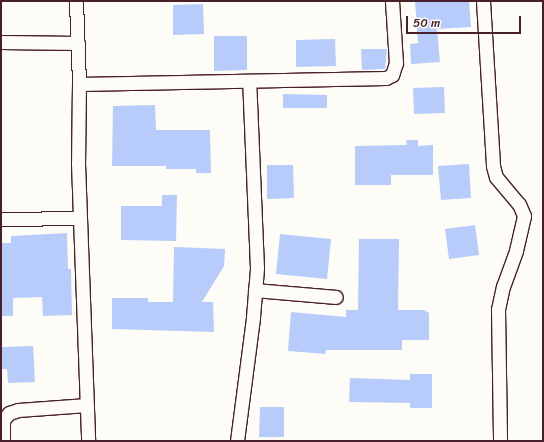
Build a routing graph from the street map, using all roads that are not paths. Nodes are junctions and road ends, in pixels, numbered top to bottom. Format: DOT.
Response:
graph roads {
  1 [pos="76,1"];
  2 [pos="392,1"];
  3 [pos="483,1"];
  4 [pos="1,42"];
  5 [pos="78,43"];
  6 [pos="249,81"];
  7 [pos="79,84"];
  8 [pos="80,218"];
  9 [pos="1,219"];
  10 [pos="255,290"];
  11 [pos="336,297"];
  12 [pos="87,405"];
  13 [pos="3,441"];
  14 [pos="88,441"];
  15 [pos="237,441"];
  16 [pos="500,441"];
  1 -- 5 [label="street"];
  2 -- 6 [label="street"];
  3 -- 16 [label="street"];
  4 -- 5 [label="street"];
  5 -- 7 [label="street"];
  6 -- 7 [label="street"];
  6 -- 10 [label="street"];
  7 -- 8 [label="street"];
  8 -- 9 [label="street"];
  8 -- 12 [label="street"];
  10 -- 11 [label="street"];
  10 -- 15 [label="street"];
  12 -- 13 [label="street"];
  12 -- 14 [label="street"];
}
